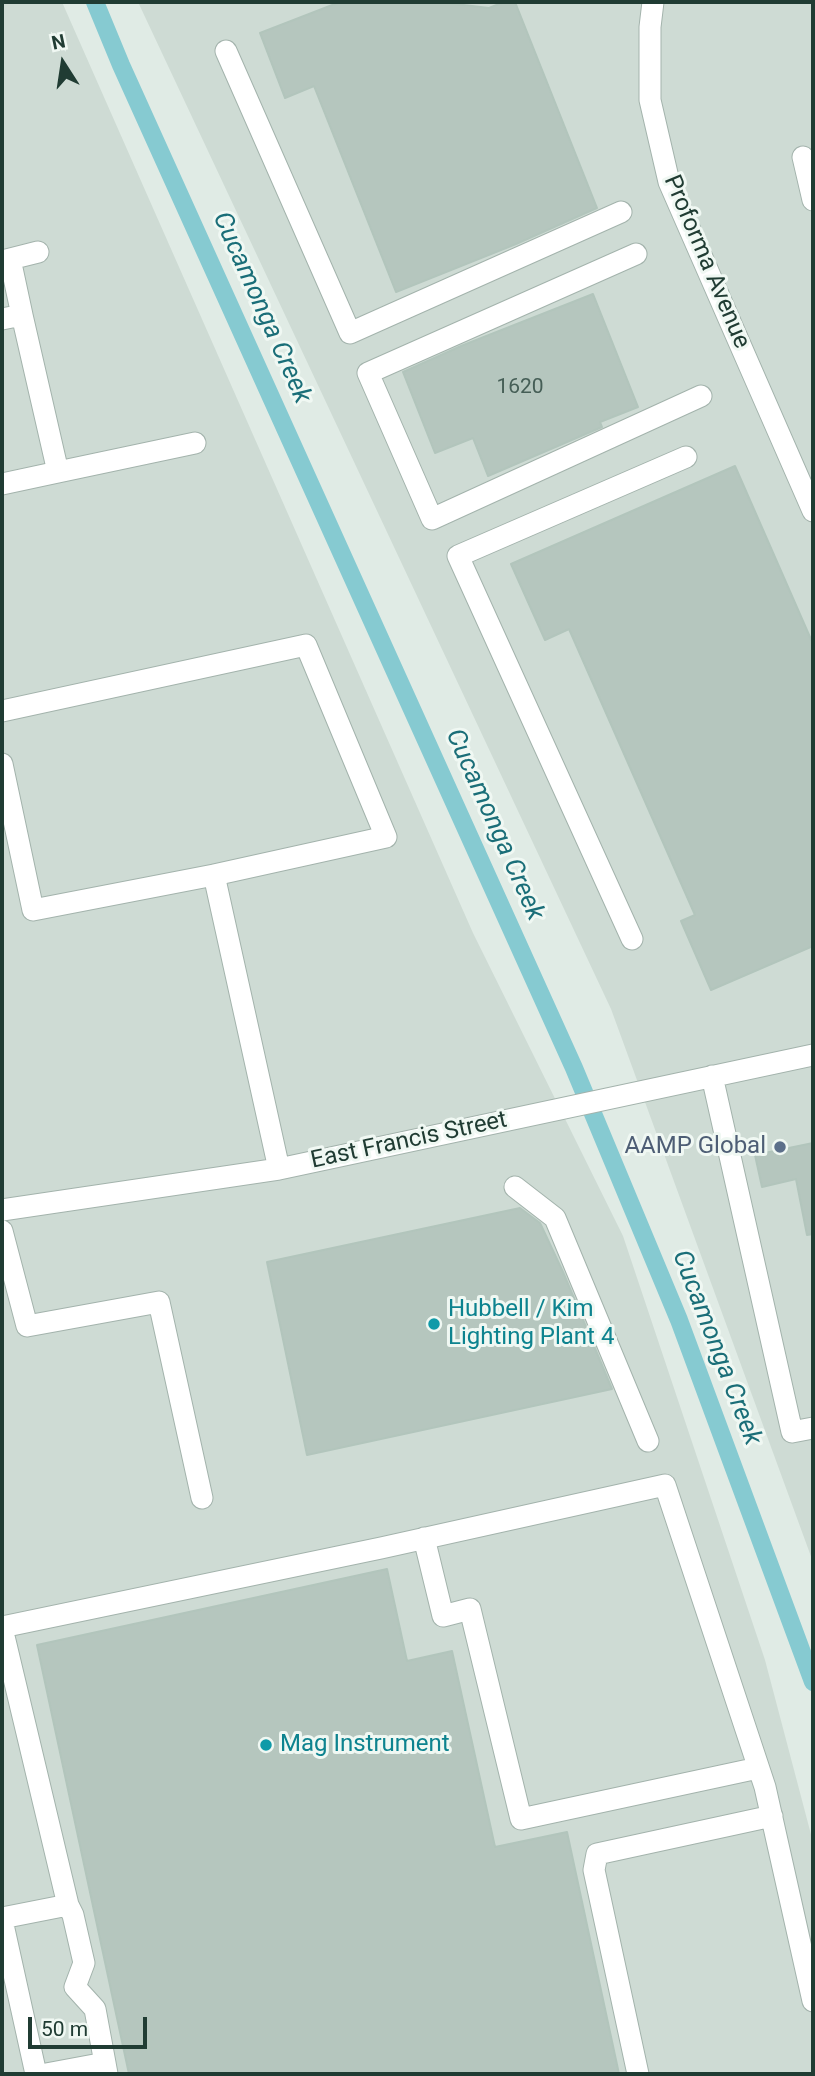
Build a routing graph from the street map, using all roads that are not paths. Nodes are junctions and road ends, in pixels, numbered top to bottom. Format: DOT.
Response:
graph roads {
  1 [pos="653,2"];
  2 [pos="226,51"];
  3 [pos="803,157"];
  4 [pos="813,200"];
  5 [pos="621,212"];
  6 [pos="38,252"];
  7 [pos="636,254"];
  8 [pos="6,260"];
  9 [pos="12,317"];
  10 [pos="701,396"];
  11 [pos="195,443"];
  12 [pos="686,457"];
  13 [pos="58,472"];
  14 [pos="2,484"];
  15 [pos="813,510"];
  16 [pos="2,711"];
  17 [pos="2,764"];
  18 [pos="214,875"];
  19 [pos="632,939"];
  20 [pos="813,1055"];
  21 [pos="712,1076"];
  22 [pos="279,1169"];
  23 [pos="515,1187"];
  24 [pos="2,1210"];
  25 [pos="2,1231"];
  26 [pos="813,1428"];
  27 [pos="648,1441"];
  28 [pos="202,1498"];
  29 [pos="424,1538"];
  30 [pos="2,1628"];
  31 [pos="758,1768"];
  32 [pos="772,1816"];
  33 [pos="68,1905"];
  34 [pos="2,1919"];
  35 [pos="813,2001"];
  36 [pos="106,2069"];
  37 [pos="36,2074"];
  38 [pos="46,2074"];
  39 [pos="638,2074"];
  1 -- 15 [label="street, Proforma Avenue"];
  2 -- 5 [label="street"];
  3 -- 4 [label="street"];
  6 -- 8 [label="street"];
  7 -- 10 [label="street"];
  8 -- 9 [label="street"];
  9 -- 13 [label="street"];
  11 -- 13 [label="street"];
  12 -- 19 [label="street"];
  13 -- 14 [label="street"];
  16 -- 18 [label="street"];
  17 -- 18 [label="street"];
  18 -- 22 [label="street"];
  20 -- 21 [label="street, East Francis Street"];
  21 -- 22 [label="street, East Francis Street"];
  21 -- 26 [label="street"];
  22 -- 24 [label="street, East Francis Street"];
  23 -- 27 [label="street"];
  25 -- 28 [label="street"];
  29 -- 30 [label="street"];
  29 -- 31 [label="street"];
  29 -- 31 [label="street"];
  30 -- 33 [label="street"];
  31 -- 32 [label="street"];
  32 -- 35 [label="street"];
  32 -- 39 [label="street"];
  33 -- 34 [label="street"];
  33 -- 36 [label="street"];
  34 -- 37 [label="street"];
  36 -- 38 [label="street"];
}
